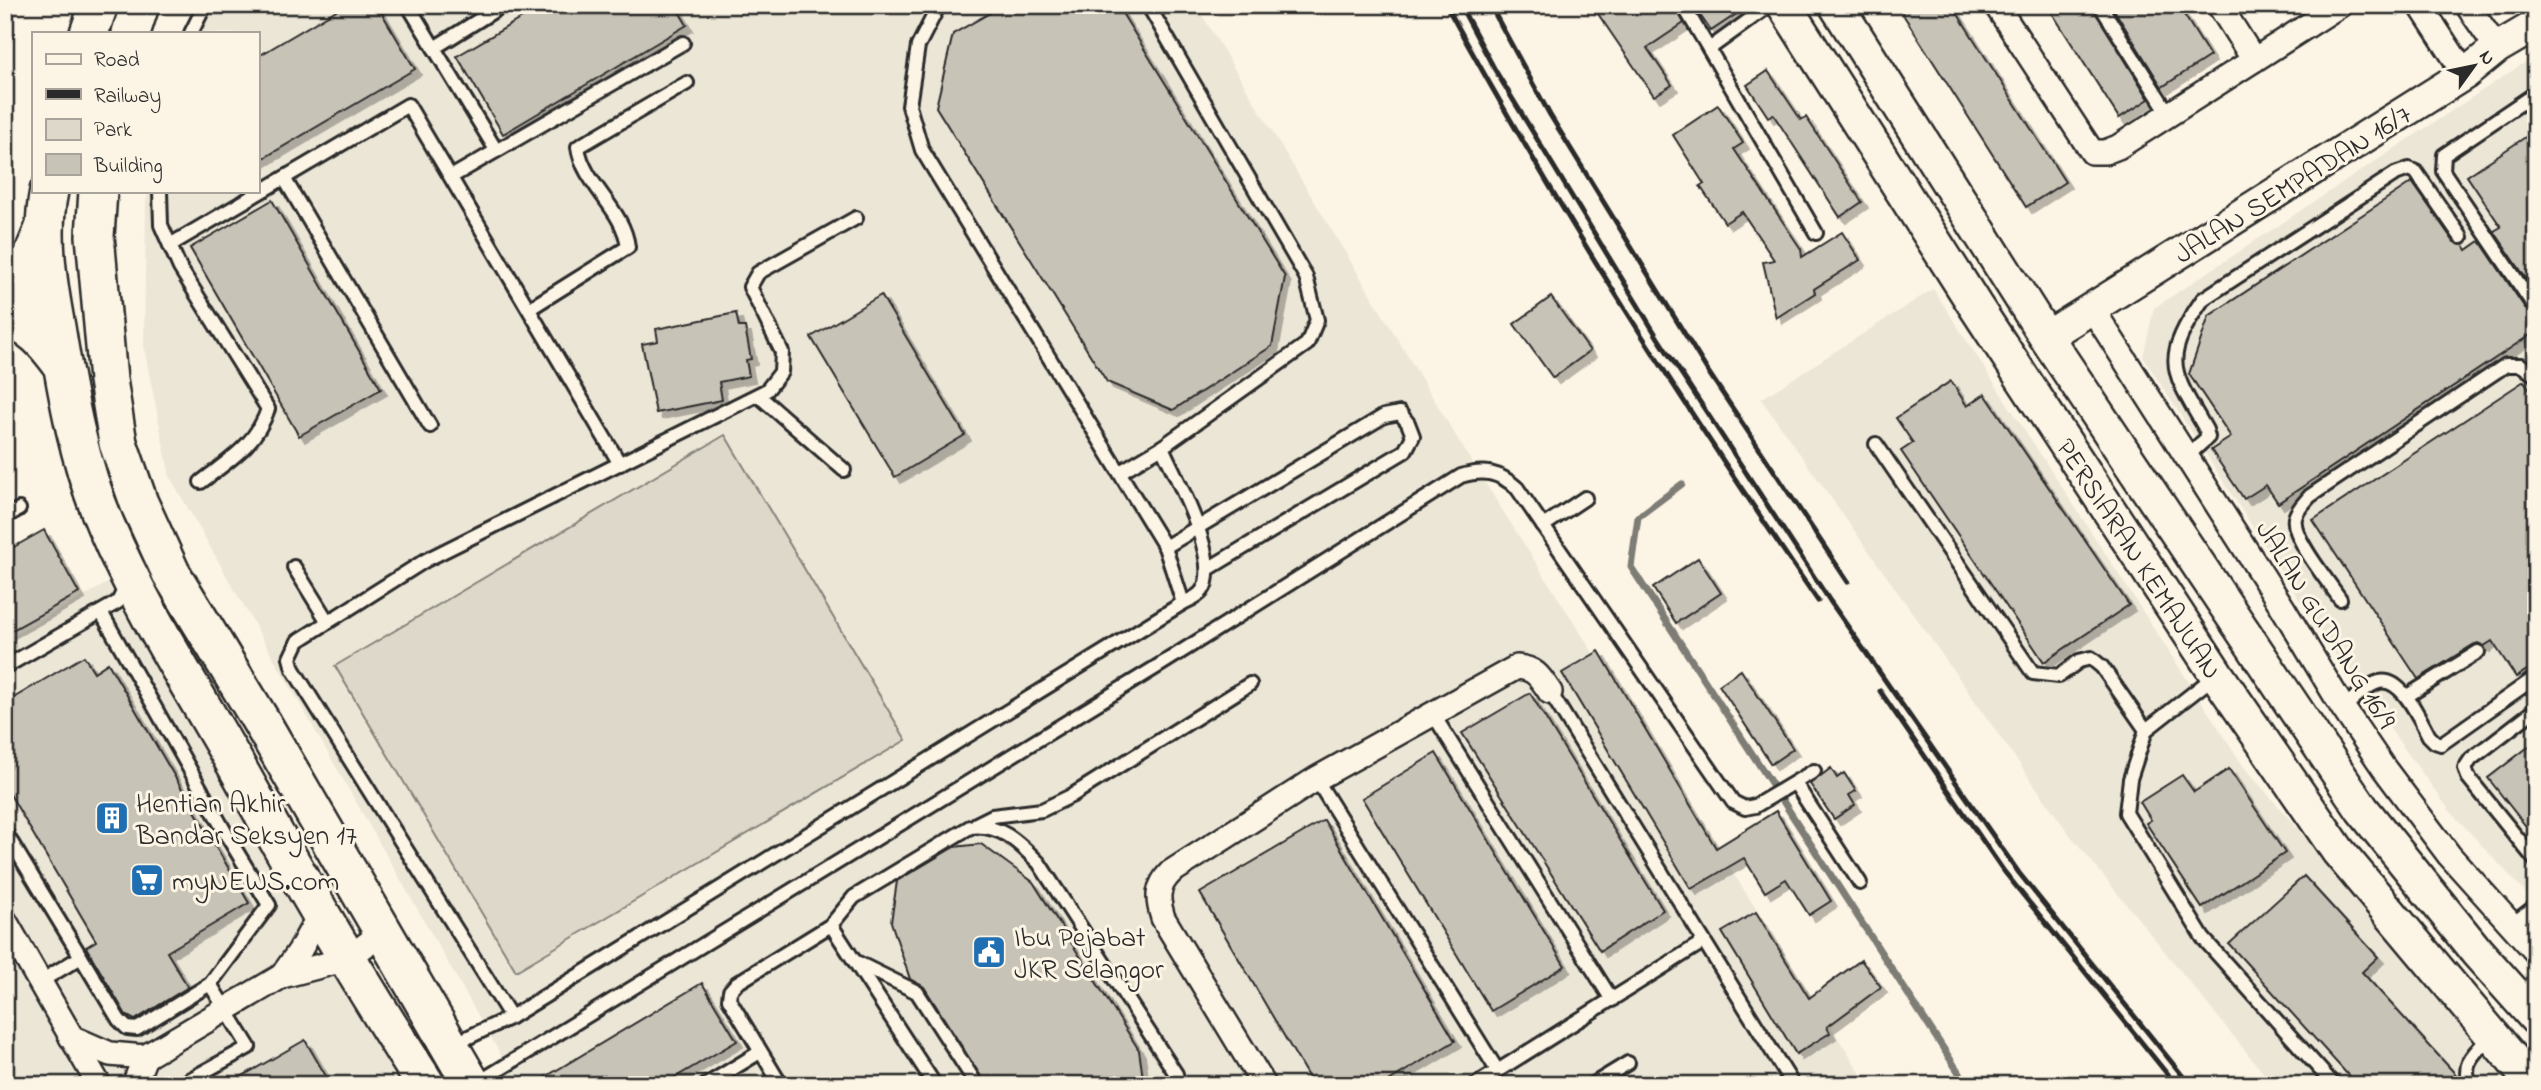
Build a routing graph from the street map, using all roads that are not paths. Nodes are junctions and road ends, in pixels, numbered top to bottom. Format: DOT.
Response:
graph roads {
  1 [pos="99,5"];
  2 [pos="140,5"];
  3 [pos="205,5"];
  4 [pos="408,5"];
  5 [pos="503,5"];
  6 [pos="942,5"];
  7 [pos="1148,5"];
  8 [pos="1683,5"];
  9 [pos="1770,5"];
  10 [pos="1784,5"];
  11 [pos="1836,5"];
  12 [pos="1996,5"];
  13 [pos="2100,5"];
  14 [pos="2219,5"];
  15 [pos="2420,5"];
  16 [pos="2467,5"];
  17 [pos="2335,7"];
  18 [pos="2536,25"];
  19 [pos="89,32"];
  20 [pos="131,32"];
  21 [pos="192,32"];
  22 [pos="683,43"];
  23 [pos="434,48"];
  24 [pos="2497,48"];
  25 [pos="1709,49"];
  26 [pos="2254,60"];
  27 [pos="2465,74"];
  28 [pos="687,83"];
  29 [pos="2536,93"];
  30 [pos="2169,114"];
  31 [pos="496,150"];
  32 [pos="451,177"];
  33 [pos="284,178"];
  34 [pos="98,192"];
  35 [pos="160,192"];
  36 [pos="48,208"];
  37 [pos="856,218"];
  38 [pos="1816,233"];
  39 [pos="95,236"];
  40 [pos="2461,237"];
  41 [pos="170,245"];
  42 [pos="50,292"];
  43 [pos="5,294"];
  44 [pos="2536,304"];
  45 [pos="529,309"];
  46 [pos="2093,310"];
  47 [pos="5,311"];
  48 [pos="5,320"];
  49 [pos="2046,337"];
  50 [pos="62,365"];
  51 [pos="2536,376"];
  52 [pos="758,395"];
  53 [pos="430,426"];
  54 [pos="1875,444"];
  55 [pos="1162,446"];
  56 [pos="2185,458"];
  57 [pos="620,464"];
  58 [pos="844,470"];
  59 [pos="1120,472"];
  60 [pos="201,482"];
  61 [pos="1585,498"];
  62 [pos="19,509"];
  63 [pos="5,517"];
  64 [pos="1543,526"];
  65 [pos="1198,527"];
  66 [pos="1165,547"];
  67 [pos="294,567"];
  68 [pos="1208,569"];
  69 [pos="131,575"];
  70 [pos="2340,599"];
  71 [pos="1183,604"];
  72 [pos="101,612"];
  73 [pos="328,622"];
  74 [pos="2479,652"];
  75 [pos="5,667"];
  76 [pos="2217,675"];
  77 [pos="2536,677"];
  78 [pos="1250,684"];
  79 [pos="1550,692"];
  80 [pos="2407,696"];
  81 [pos="2343,708"];
  82 [pos="2536,709"];
  83 [pos="1433,714"];
  84 [pos="2146,730"];
  85 [pos="1814,772"];
  86 [pos="1316,779"];
  87 [pos="1793,785"];
  88 [pos="970,827"];
  89 [pos="5,832"];
  90 [pos="2536,860"];
  91 [pos="1860,883"];
  92 [pos="2536,906"];
  93 [pos="320,914"];
  94 [pos="5,921"];
  95 [pos="831,925"];
  96 [pos="2511,925"];
  97 [pos="383,932"];
  98 [pos="1703,942"];
  99 [pos="2536,952"];
  100 [pos="81,957"];
  101 [pos="347,959"];
  102 [pos="856,962"];
  103 [pos="282,976"];
  104 [pos="41,981"];
  105 [pos="210,984"];
  106 [pos="1612,1000"];
  107 [pos="228,1009"];
  108 [pos="511,1017"];
  109 [pos="2536,1018"];
  110 [pos="2493,1035"];
  111 [pos="71,1037"];
  112 [pos="450,1046"];
  113 [pos="760,1052"];
  114 [pos="145,1057"];
  115 [pos="1628,1063"];
  116 [pos="1497,1070"];
  117 [pos="99,1085"];
  118 [pos="134,1085"];
  119 [pos="186,1085"];
  120 [pos="426,1085"];
  121 [pos="473,1085"];
  122 [pos="706,1085"];
  123 [pos="781,1085"];
  124 [pos="935,1085"];
  125 [pos="977,1085"];
  126 [pos="1179,1085"];
  127 [pos="1264,1085"];
  128 [pos="1475,1085"];
  129 [pos="1592,1085"];
  130 [pos="1793,1085"];
  131 [pos="2334,1085"];
  132 [pos="2470,1085"];
  133 [pos="2534,1085"];
  1 -- 19 [label="main road"];
  2 -- 20 [label="main road"];
  3 -- 21 [label="lane"];
  4 -- 23 [label="lane"];
  5 -- 23 [label="lane"];
  6 -- 59 [label="lane"];
  7 -- 55 [label="lane"];
  8 -- 25 [label="lane"];
  9 -- 25 [label="lane"];
  10 -- 76 [label="main road, PERSIARAN KEMAJUAN"];
  11 -- 49 [label="main road, PERSIARAN KEMAJUAN"];
  12 -- 30 [label="street"];
  13 -- 30 [label="lane"];
  14 -- 26 [label="street"];
  15 -- 27 [label="street"];
  16 -- 24 [label="street"];
  17 -- 26 [label="street"];
  18 -- 24 [label="street, JALAN SEMPADAN 16/7"];
  22 -- 31 [label="lane"];
  23 -- 31 [label="lane"];
  24 -- 27 [label="street, JALAN SEMPADAN 16/7"];
  25 -- 38 [label="lane"];
  26 -- 30 [label="street"];
  27 -- 46 [label="street, JALAN SEMPADAN 16/7"];
  28 -- 45 [label="lane"];
  29 -- 44 [label="lane"];
  31 -- 32 [label="lane"];
  32 -- 33 [label="lane"];
  32 -- 45 [label="lane"];
  33 -- 41 [label="lane"];
  33 -- 53 [label="lane"];
  34 -- 39 [label="main road"];
  35 -- 41 [label="lane"];
  36 -- 42 [label="main road"];
  36 -- 43 [label="main road"];
  37 -- 52 [label="lane"];
  39 -- 42 [label="main road"];
  39 -- 97 [label="main road"];
  40 -- 56 [label="lane"];
  41 -- 60 [label="lane"];
  42 -- 47 [label="street"];
  42 -- 50 [label="main road"];
  45 -- 57 [label="lane"];
  46 -- 49 [label="street, JALAN SEMPADAN 16/7"];
  46 -- 56 [label="street, JALAN GUDANG 16/9"];
  48 -- 50 [label="main road"];
  49 -- 109 [label="main road, PERSIARAN KEMAJUAN"];
  50 -- 69 [label="main road"];
  51 -- 70 [label="lane"];
  52 -- 57 [label="lane"];
  52 -- 58 [label="lane"];
  54 -- 84 [label="lane"];
  55 -- 59 [label="lane"];
  55 -- 65 [label="lane"];
  56 -- 81 [label="street, JALAN GUDANG 16/9"];
  57 -- 73 [label="lane"];
  59 -- 66 [label="lane"];
  61 -- 64 [label="lane"];
  62 -- 63 [label="lane"];
  64 -- 87 [label="lane"];
  64 -- 121 [label="lane"];
  65 -- 66 [label="lane"];
  65 -- 68 [label="lane"];
  65 -- 68 [label="lane"];
  66 -- 71 [label="lane"];
  67 -- 73 [label="lane"];
  68 -- 71 [label="lane"];
  69 -- 72 [label="lane"];
  69 -- 93 [label="main road"];
  71 -- 108 [label="lane"];
  72 -- 75 [label="lane"];
  72 -- 105 [label="lane"];
  73 -- 108 [label="lane"];
  74 -- 80 [label="lane"];
  76 -- 84 [label="lane"];
  76 -- 110 [label="main road, PERSIARAN KEMAJUAN"];
  77 -- 80 [label="lane"];
  78 -- 88 [label="lane"];
  79 -- 83 [label="street"];
  79 -- 98 [label="lane"];
  80 -- 81 [label="lane"];
  81 -- 96 [label="street, JALAN GUDANG 16/9"];
  82 -- 90 [label="lane"];
  83 -- 86 [label="street"];
  83 -- 106 [label="lane"];
  84 -- 131 [label="lane"];
  85 -- 87 [label="lane"];
  86 -- 116 [label="lane"];
  86 -- 127 [label="street"];
  87 -- 91 [label="lane"];
  88 -- 95 [label="lane"];
  88 -- 126 [label="lane"];
  89 -- 100 [label="lane"];
  92 -- 96 [label="lane"];
  93 -- 101 [label="main road"];
  93 -- 103 [label="street"];
  94 -- 104 [label="street"];
  95 -- 102 [label="lane"];
  95 -- 113 [label="lane"];
  96 -- 99 [label="street, JALAN GUDANG 16/9"];
  97 -- 101 [label="street"];
  97 -- 112 [label="main road"];
  98 -- 106 [label="lane"];
  98 -- 130 [label="lane"];
  100 -- 104 [label="lane"];
  100 -- 105 [label="lane"];
  101 -- 103 [label="street"];
  101 -- 120 [label="main road"];
  102 -- 124 [label="lane"];
  102 -- 125 [label="lane"];
  103 -- 107 [label="street"];
  104 -- 111 [label="street"];
  105 -- 107 [label="lane"];
  106 -- 116 [label="lane"];
  107 -- 114 [label="street"];
  107 -- 119 [label="lane"];
  108 -- 112 [label="lane"];
  110 -- 132 [label="lane"];
  110 -- 133 [label="main road, PERSIARAN KEMAJUAN"];
  111 -- 114 [label="street"];
  111 -- 117 [label="street"];
  112 -- 121 [label="main road"];
  113 -- 122 [label="lane"];
  113 -- 123 [label="lane"];
  114 -- 118 [label="street"];
  115 -- 129 [label="lane"];
  116 -- 128 [label="lane"];
}
